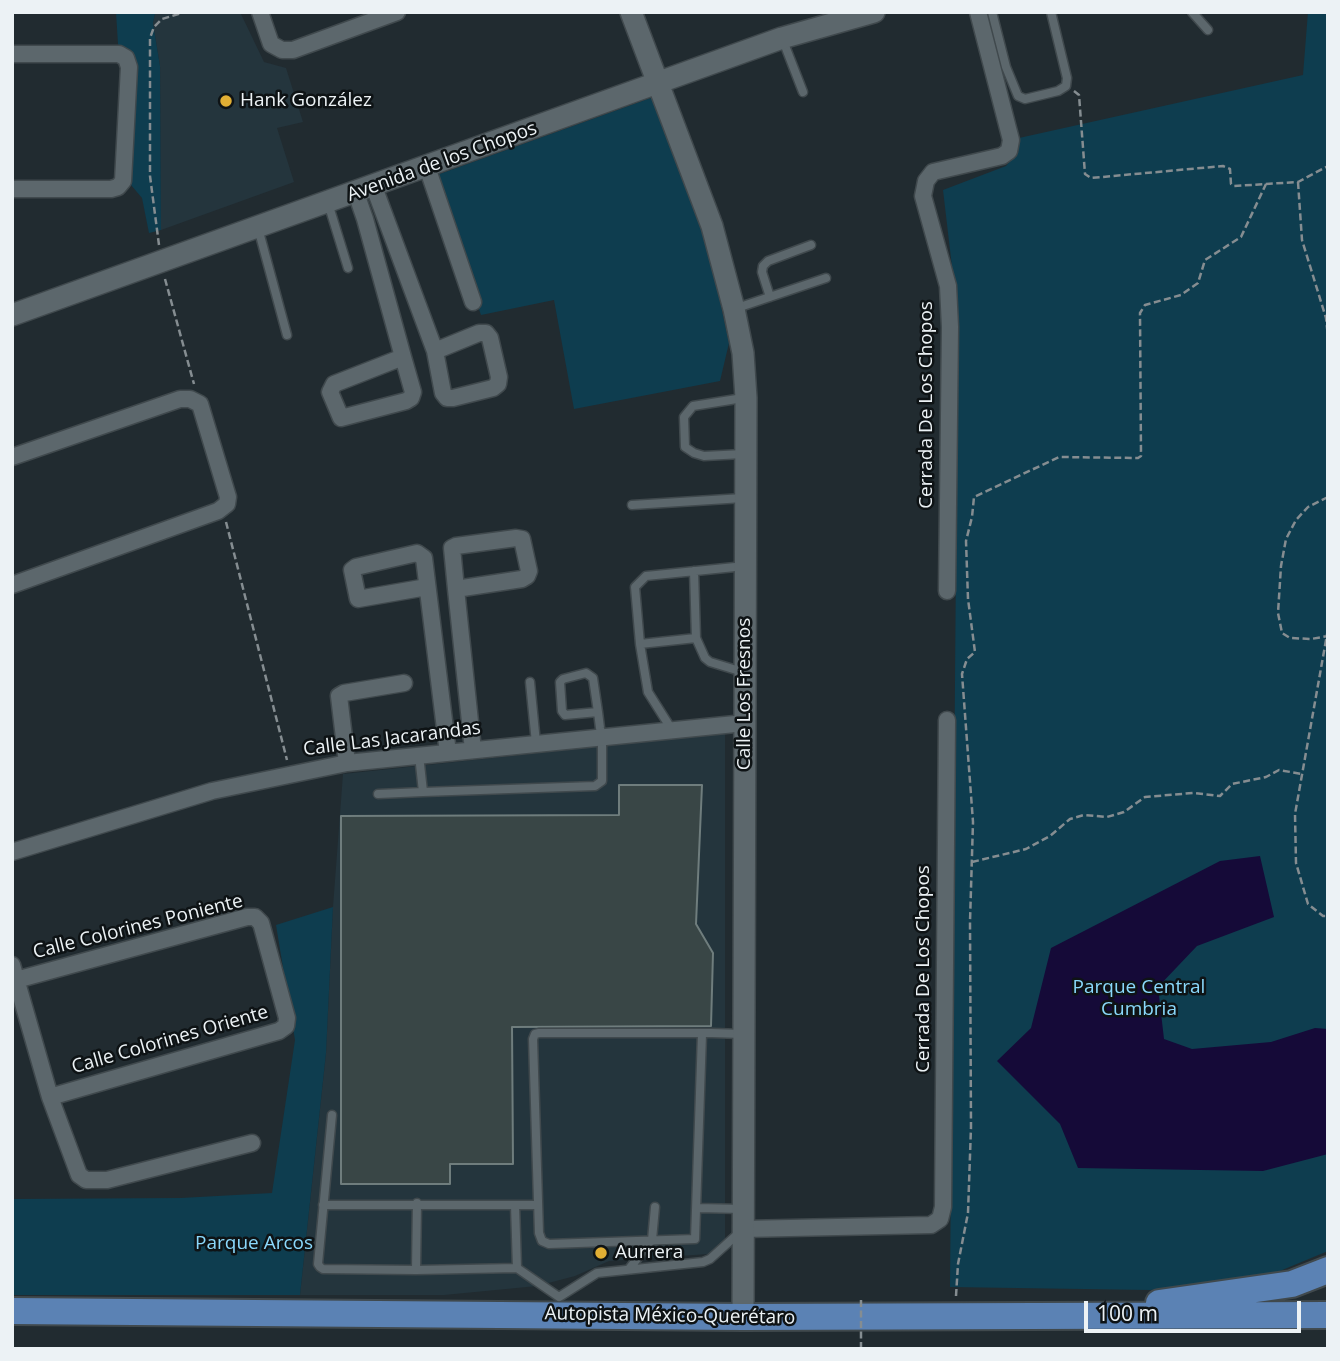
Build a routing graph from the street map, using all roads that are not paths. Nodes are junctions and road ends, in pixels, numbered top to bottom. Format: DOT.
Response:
graph roads {
  1 [pos="260,12"];
  2 [pos="397,12"];
  3 [pos="631,12"];
  4 [pos="874,12"];
  5 [pos="978,12"];
  6 [pos="992,12"];
  7 [pos="1051,12"];
  8 [pos="1192,12"];
  9 [pos="1208,30"];
  10 [pos="782,38"];
  11 [pos="12,54"];
  12 [pos="660,83"];
  13 [pos="803,92"];
  14 [pos="428,167"];
  15 [pos="12,189"];
  16 [pos="365,190"];
  17 [pos="328,203"];
  18 [pos="258,228"];
  19 [pos="811,245"];
  20 [pos="348,268"];
  21 [pos="826,278"];
  22 [pos="770,297"];
  23 [pos="474,302"];
  24 [pos="734,309"];
  25 [pos="12,315"];
  26 [pos="287,335"];
  27 [pos="436,351"];
  28 [pos="403,358"];
  29 [pos="746,398"];
  30 [pos="746,453"];
  31 [pos="12,457"];
  32 [pos="746,498"];
  33 [pos="632,505"];
  34 [pos="746,566"];
  35 [pos="694,571"];
  36 [pos="12,585"];
  37 [pos="427,587"];
  38 [pos="456,589"];
  39 [pos="947,591"];
  40 [pos="695,638"];
  41 [pos="639,644"];
  42 [pos="745,673"];
  43 [pos="530,682"];
  44 [pos="404,683"];
  45 [pos="598,712"];
  46 [pos="947,720"];
  47 [pos="745,723"];
  48 [pos="672,730"];
  49 [pos="602,737"];
  50 [pos="536,743"];
  51 [pos="473,750"];
  52 [pos="448,753"];
  53 [pos="419,755"];
  54 [pos="347,763"];
  55 [pos="423,792"];
  56 [pos="378,794"];
  57 [pos="12,852"];
  58 [pos="274,971"];
  59 [pos="14,972"];
  60 [pos="702,1034"];
  61 [pos="743,1034"];
  62 [pos="50,1097"];
  63 [pos="332,1115"];
  64 [pos="252,1143"];
  65 [pos="417,1203"];
  66 [pos="323,1205"];
  67 [pos="516,1205"];
  68 [pos="538,1205"];
  69 [pos="655,1207"];
  70 [pos="696,1208"];
  71 [pos="743,1219"];
  72 [pos="652,1240"];
  73 [pos="517,1268"];
  74 [pos="629,1269"];
  75 [pos="416,1270"];
  76 [pos="1328,1270"];
  77 [pos="560,1306"];
  78 [pos="12,1311"];
  79 [pos="1328,1315"];
  80 [pos="743,1317"];
  81 [pos="1052,1318"];
  1 -- 2 [label="street"];
  3 -- 12 [label="street, Calle Los Fresnos"];
  4 -- 10 [label="street, Avenida de los Chopos"];
  5 -- 39 [label="street, Cerrada De Los Chopos"];
  6 -- 7 [label="lane"];
  8 -- 9 [label="lane"];
  10 -- 12 [label="street, Avenida de los Chopos"];
  10 -- 13 [label="lane"];
  11 -- 15 [label="street"];
  12 -- 14 [label="street, Avenida de los Chopos"];
  12 -- 24 [label="street, Calle Los Fresnos"];
  14 -- 16 [label="street, Avenida de los Chopos"];
  14 -- 23 [label="street"];
  16 -- 17 [label="street, Avenida de los Chopos"];
  16 -- 27 [label="street"];
  16 -- 28 [label="street"];
  17 -- 18 [label="street, Avenida de los Chopos"];
  17 -- 20 [label="lane"];
  18 -- 25 [label="street, Avenida de los Chopos"];
  18 -- 26 [label="lane"];
  19 -- 22 [label="lane"];
  21 -- 22 [label="lane"];
  22 -- 24 [label="lane"];
  24 -- 29 [label="street, Calle Los Fresnos"];
  27 -- 27 [label="street"];
  28 -- 28 [label="street"];
  29 -- 30 [label="street, Calle Los Fresnos"];
  29 -- 30 [label="lane"];
  30 -- 32 [label="street, Calle Los Fresnos"];
  31 -- 36 [label="street"];
  32 -- 33 [label="lane"];
  32 -- 34 [label="street, Calle Los Fresnos"];
  34 -- 35 [label="lane"];
  34 -- 42 [label="street, Calle Los Fresnos"];
  35 -- 40 [label="lane"];
  35 -- 41 [label="lane"];
  37 -- 37 [label="street"];
  37 -- 52 [label="street"];
  38 -- 38 [label="street"];
  38 -- 51 [label="street"];
  40 -- 41 [label="lane"];
  40 -- 42 [label="lane"];
  41 -- 48 [label="lane"];
  42 -- 47 [label="street, Calle Los Fresnos"];
  43 -- 50 [label="lane"];
  44 -- 54 [label="street"];
  45 -- 45 [label="lane"];
  45 -- 49 [label="lane"];
  46 -- 71 [label="street, Cerrada De Los Chopos"];
  47 -- 48 [label="street, Calle Las Jacarandas"];
  47 -- 61 [label="street, Calle Los Fresnos"];
  48 -- 49 [label="street, Calle Las Jacarandas"];
  49 -- 50 [label="street, Calle Las Jacarandas"];
  49 -- 55 [label="lane"];
  50 -- 51 [label="street, Calle Las Jacarandas"];
  51 -- 52 [label="street, Calle Las Jacarandas"];
  52 -- 53 [label="street, Calle Las Jacarandas"];
  53 -- 54 [label="street, Calle Las Jacarandas"];
  53 -- 55 [label="lane"];
  54 -- 57 [label="street, Calle Las Jacarandas"];
  55 -- 56 [label="lane"];
  58 -- 59 [label="street, Calle Colorines Poniente"];
  58 -- 62 [label="street, Calle Colorines Oriente"];
  59 -- 62 [label="street"];
  60 -- 61 [label="lane"];
  60 -- 68 [label="lane"];
  60 -- 70 [label="lane"];
  61 -- 71 [label="street, Calle Los Fresnos"];
  62 -- 64 [label="street"];
  63 -- 66 [label="lane"];
  65 -- 66 [label="lane"];
  65 -- 67 [label="lane"];
  65 -- 75 [label="lane"];
  66 -- 75 [label="lane"];
  67 -- 68 [label="lane"];
  67 -- 73 [label="lane"];
  68 -- 72 [label="lane"];
  69 -- 72 [label="lane"];
  70 -- 71 [label="lane"];
  70 -- 72 [label="lane"];
  71 -- 74 [label="lane"];
  71 -- 80 [label="street, Calle Los Fresnos"];
  72 -- 74 [label="lane"];
  73 -- 75 [label="lane"];
  73 -- 77 [label="lane"];
  74 -- 77 [label="lane"];
  76 -- 81 [label="main road"];
  77 -- 78 [label="main road, Autopista México-Querétaro"];
  77 -- 80 [label="main road, Autopista México-Querétaro"];
  79 -- 81 [label="main road, Autopista México-Querétaro"];
  80 -- 81 [label="main road, Autopista México-Querétaro"];
}
